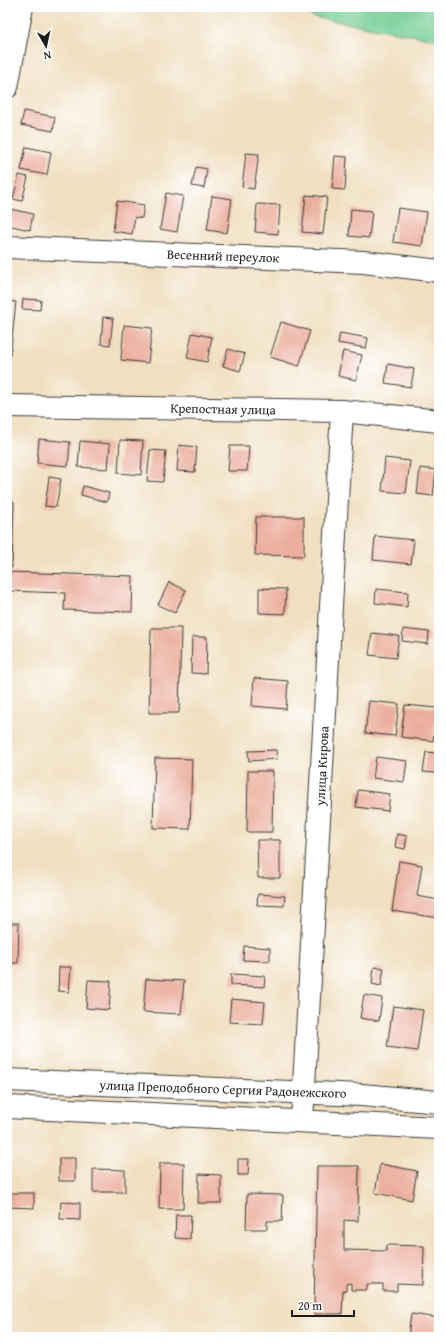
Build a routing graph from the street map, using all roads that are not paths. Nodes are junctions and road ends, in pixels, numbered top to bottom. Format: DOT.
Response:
graph roads {
  1 [pos="22,7"];
  2 [pos="7,88"];
  3 [pos="7,246"];
  4 [pos="439,271"];
  5 [pos="7,406"];
  6 [pos="342,411"];
  7 [pos="439,421"];
  8 [pos="7,1080"];
  9 [pos="303,1092"];
  10 [pos="439,1102"];
  11 [pos="7,1107"];
  12 [pos="302,1121"];
  13 [pos="439,1128"];
  1 -- 2 [label="street"];
  3 -- 4 [label="street, Весенний переулок"];
  5 -- 6 [label="street, Крепостная улица"];
  6 -- 7 [label="street, Крепостная улица"];
  6 -- 9 [label="street, улица Кирова"];
  8 -- 9 [label="street, улица Преподобного Сергия Радонежского"];
  9 -- 10 [label="street, улица Преподобного Сергия Радонежского"];
  9 -- 12 [label="street, улица Кирова"];
  11 -- 12 [label="street, улица Преподобного Сергия Радонежского"];
  12 -- 13 [label="street, улица Преподобного Сергия Радонежского"];
}
